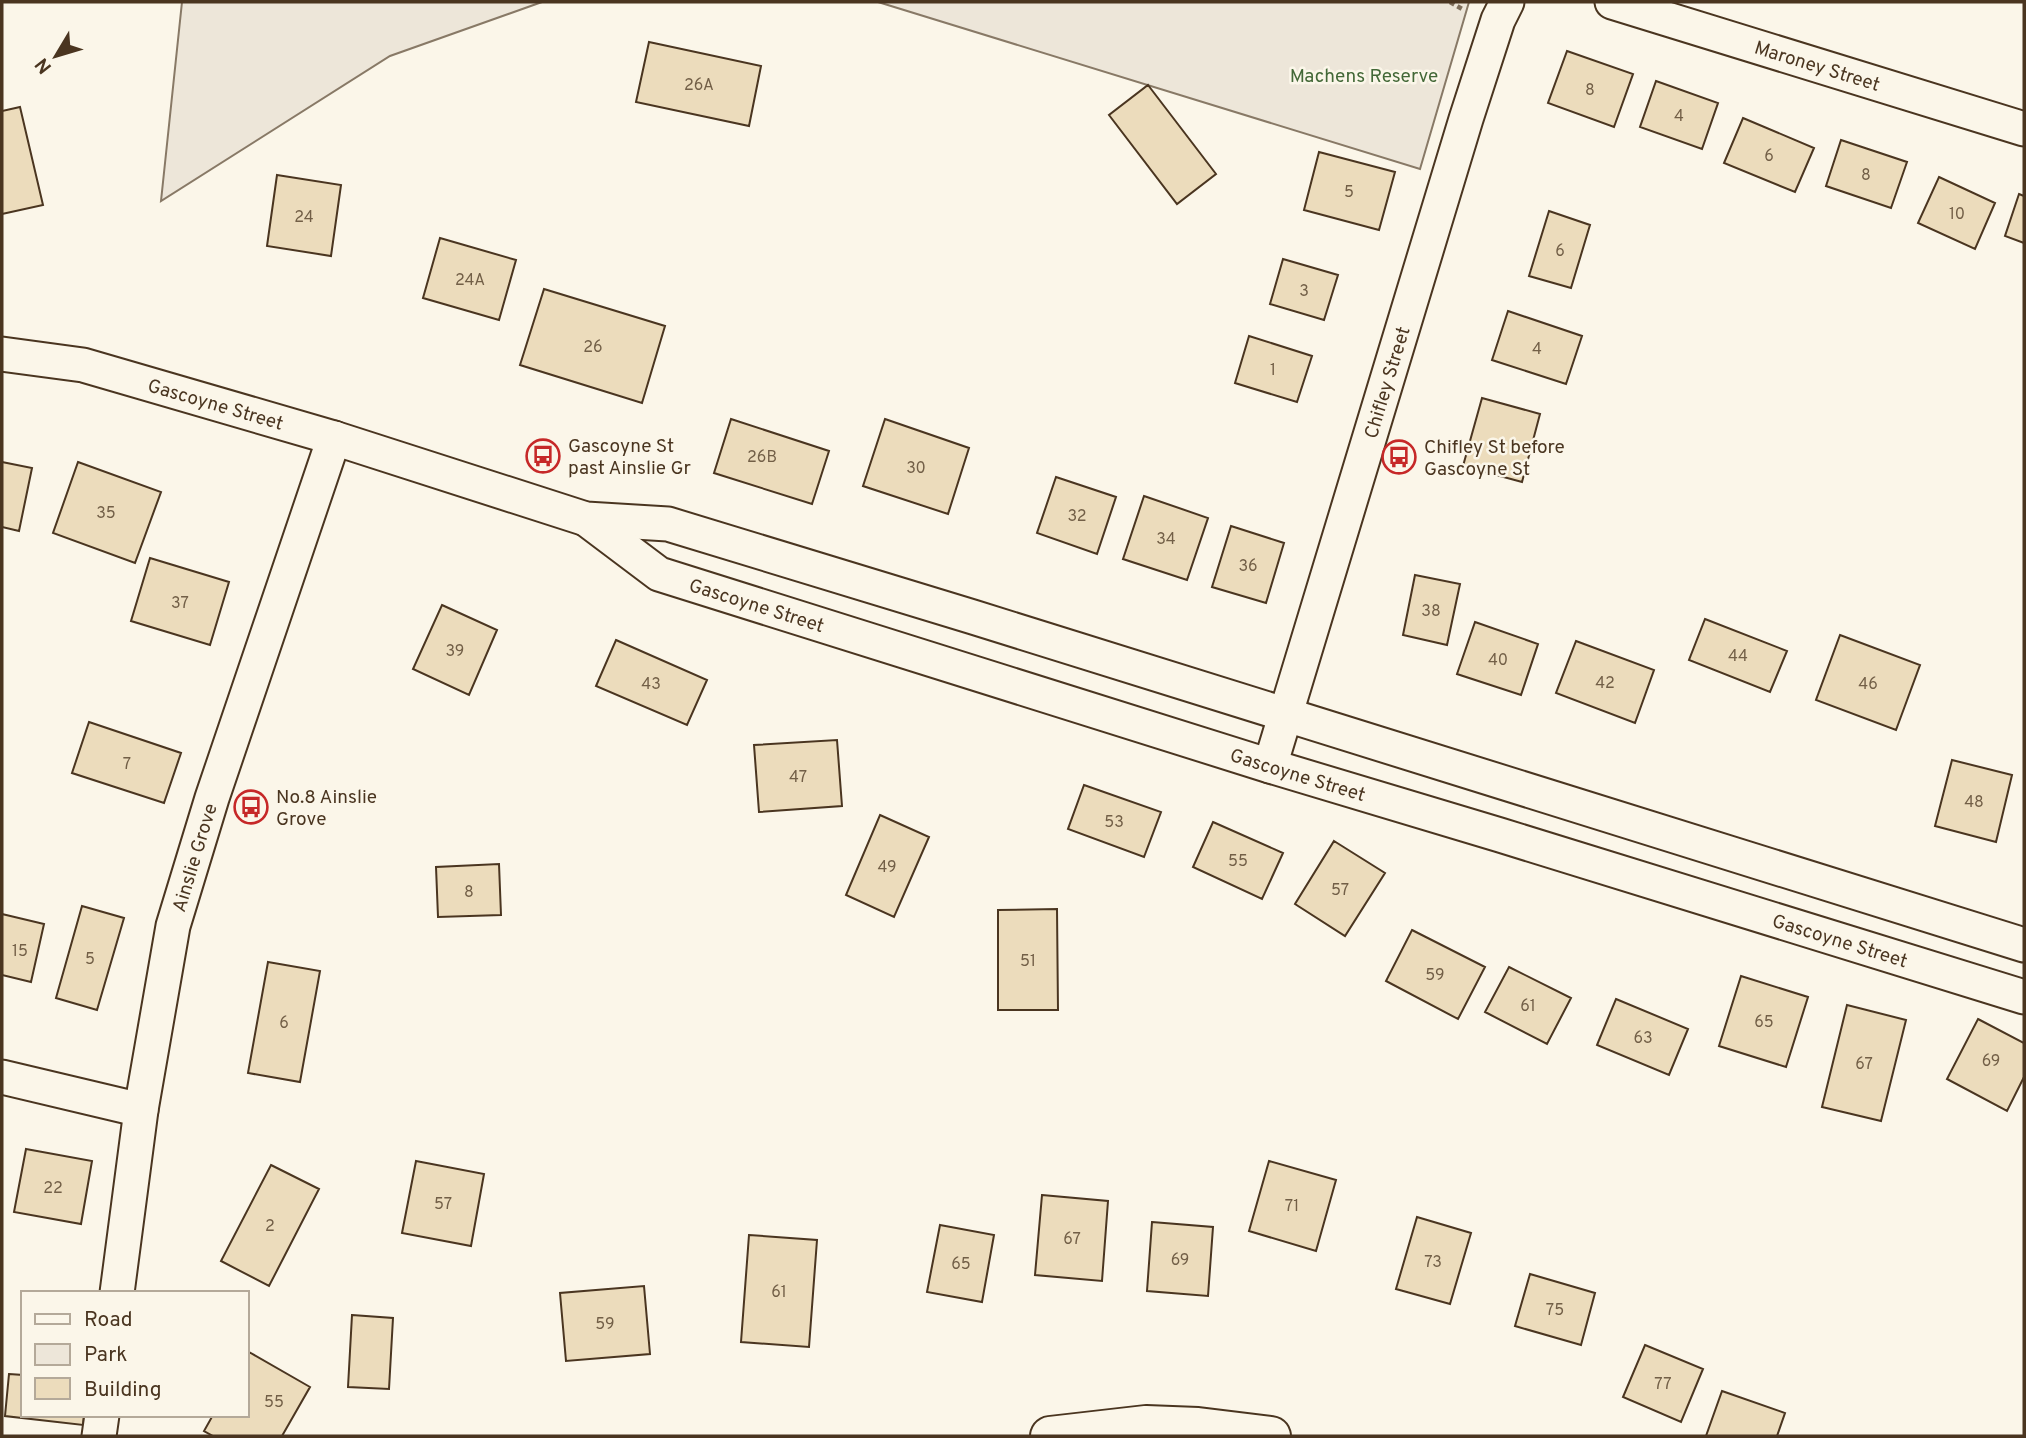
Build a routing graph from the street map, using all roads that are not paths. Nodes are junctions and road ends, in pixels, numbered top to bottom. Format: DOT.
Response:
graph roads {
  1 [pos="1507,2"];
  2 [pos="1612,2"];
  3 [pos="2024,129"];
  4 [pos="2,354"];
  5 [pos="334,438"];
  6 [pos="586,519"];
  7 [pos="1285,716"];
  8 [pos="1270,766"];
  9 [pos="2024,945"];
  10 [pos="2024,997"];
  11 [pos="2,1077"];
  12 [pos="141,1110"];
  13 [pos="117,1291"];
  14 [pos="102,1417"];
  15 [pos="99,1436"];
  16 [pos="1050,1436"];
  17 [pos="1271,1436"];
  1 -- 7 [label="street, Chifley Street"];
  2 -- 3 [label="street, Maroney Street"];
  4 -- 5 [label="street, Gascoyne Street"];
  5 -- 6 [label="street, Gascoyne Street"];
  5 -- 12 [label="street, Ainslie Grove"];
  6 -- 7 [label="street, Gascoyne Street"];
  6 -- 8 [label="street, Gascoyne Street"];
  7 -- 8 [label="street, Chifley Street"];
  7 -- 9 [label="street, Gascoyne Street"];
  8 -- 10 [label="street, Gascoyne Street"];
  11 -- 12 [label="street"];
  12 -- 13 [label="street, Ainslie Grove"];
  14 -- 15 [label="street"];
  16 -- 17 [label="street"];
}
